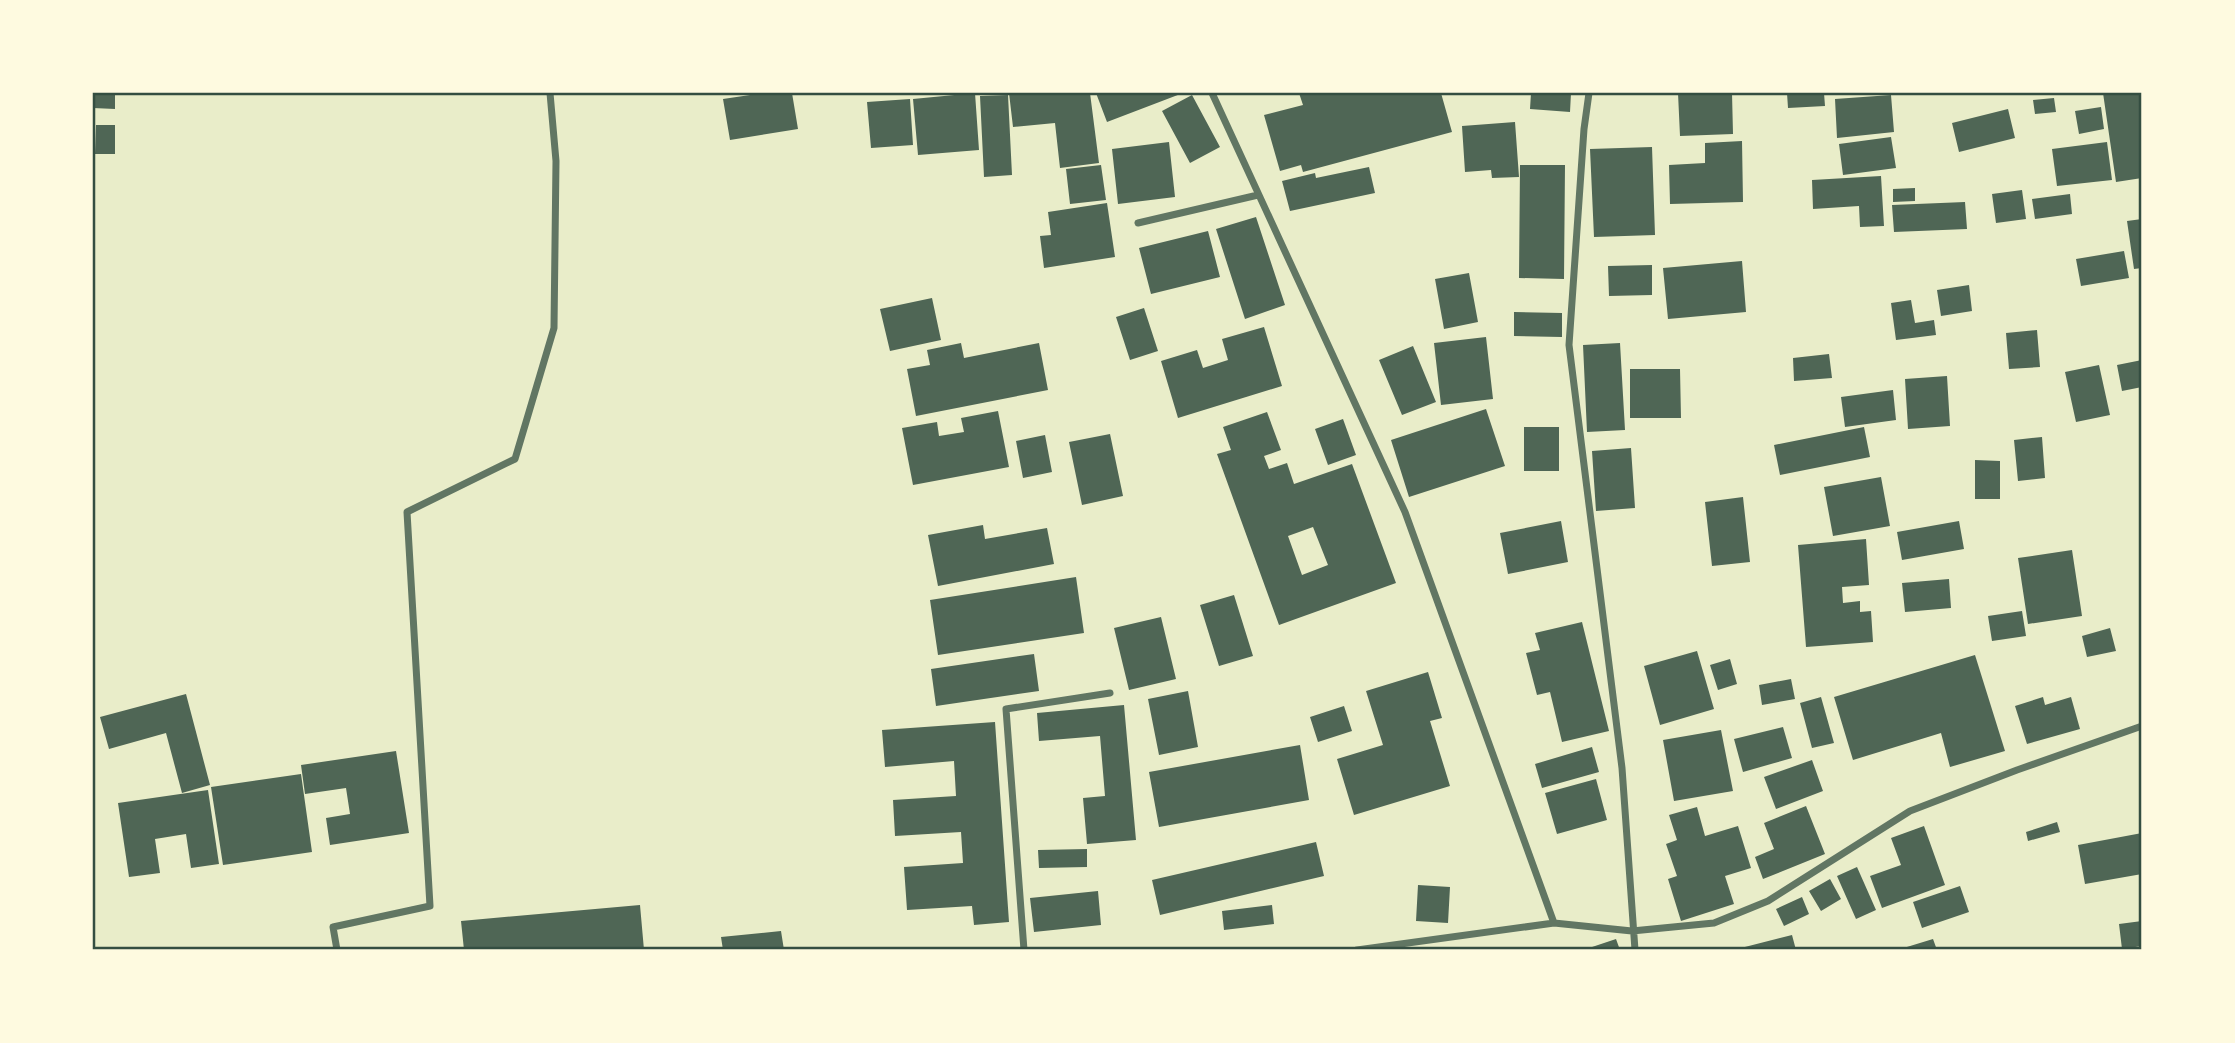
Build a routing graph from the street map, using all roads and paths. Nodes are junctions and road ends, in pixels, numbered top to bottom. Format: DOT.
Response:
graph roads {
  1 [pos="550,93"];
  2 [pos="1212,93"];
  3 [pos="1589,93"];
  4 [pos="1258,195"];
  5 [pos="1138,223"];
  6 [pos="1110,693"];
  7 [pos="2142,726"];
  8 [pos="1553,923"];
  9 [pos="1632,930"];
  10 [pos="1368,949"];
  11 [pos="337,950"];
  12 [pos="1024,950"];
  13 [pos="1357,950"];
  14 [pos="1635,950"];
  1 -- 11 [label="street"];
  2 -- 4 [label="street"];
  3 -- 9 [label="street"];
  4 -- 5 [label="street"];
  4 -- 8 [label="street"];
  6 -- 12 [label="street"];
  7 -- 9 [label="street"];
  8 -- 9 [label="street"];
  8 -- 10 [label="street"];
  9 -- 14 [label="street"];
  10 -- 13 [label="street"];
}
